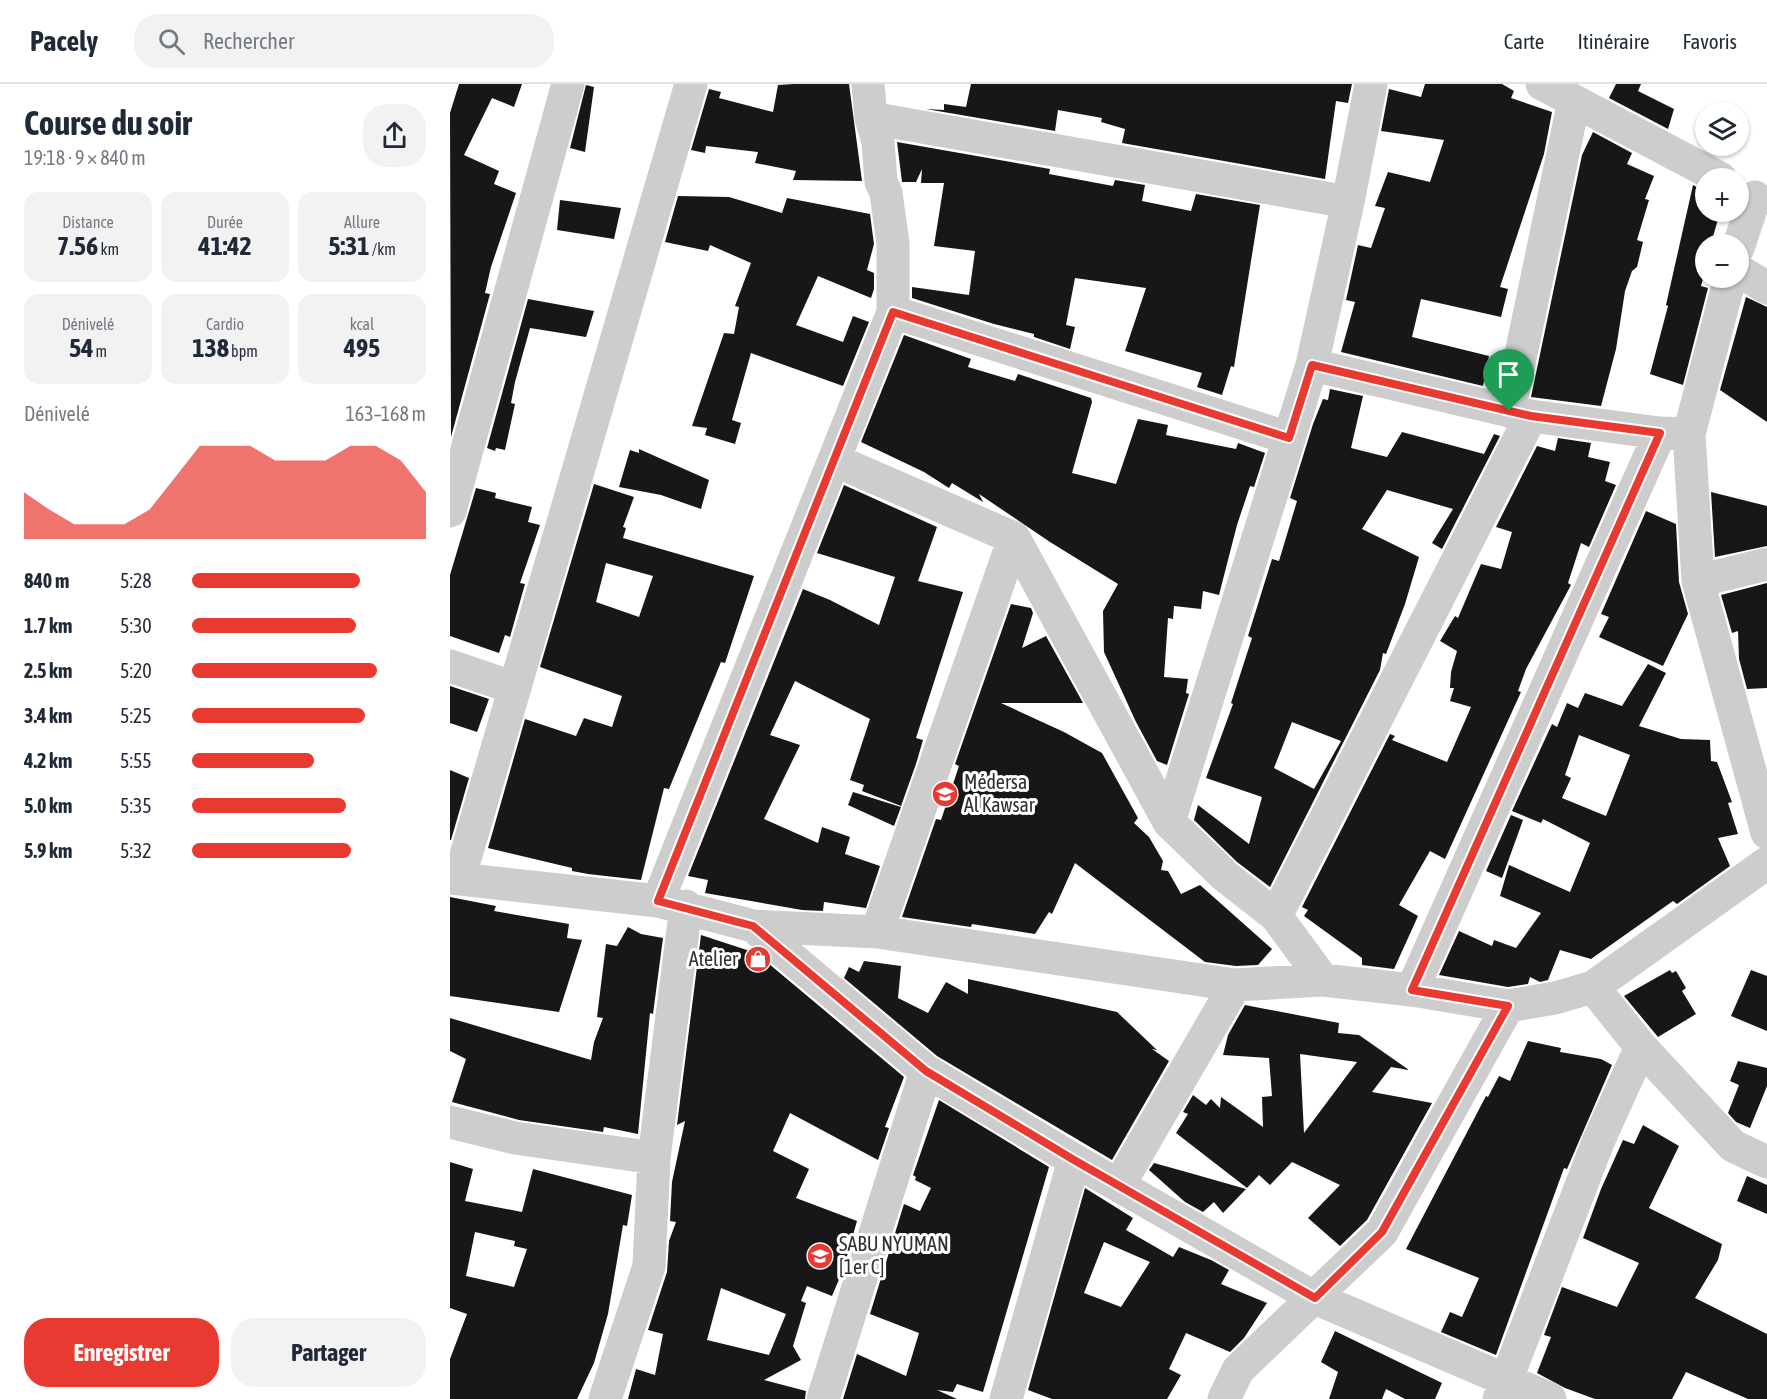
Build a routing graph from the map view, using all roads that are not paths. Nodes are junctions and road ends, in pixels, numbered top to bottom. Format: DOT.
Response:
graph roads {
  1 [pos="568,84"];
  2 [pos="691,84"];
  3 [pos="868,84"];
  4 [pos="1371,84"];
  5 [pos="1542,84"];
  6 [pos="1574,101"];
  7 [pos="871,118"];
  8 [pos="1701,168"];
  9 [pos="1753,196"];
  10 [pos="1348,202"];
  11 [pos="1742,234"];
  12 [pos="1749,277"];
  13 [pos="1726,288"];
  14 [pos="1767,288"];
  15 [pos="893,312"];
  16 [pos="1312,365"];
  17 [pos="1520,414"];
  18 [pos="1674,433"];
  19 [pos="1289,438"];
  20 [pos="834,460"];
  21 [pos="450,511"];
  22 [pos="1014,538"];
  23 [pos="1767,564"];
  24 [pos="1698,581"];
  25 [pos="450,666"];
  26 [pos="515,688"];
  27 [pos="1170,822"];
  28 [pos="1767,833"];
  29 [pos="1767,863"];
  30 [pos="455,878"];
  31 [pos="672,904"];
  32 [pos="1276,916"];
  33 [pos="753,926"];
  34 [pos="877,932"];
  35 [pos="1323,980"];
  36 [pos="1235,985"];
  37 [pos="1593,987"];
  38 [pos="1412,990"];
  39 [pos="1508,1006"];
  40 [pos="1641,1047"];
  41 [pos="926,1071"];
  42 [pos="450,1122"];
  43 [pos="654,1158"];
  44 [pos="1074,1160"];
  45 [pos="1767,1162"];
  46 [pos="1119,1185"];
  47 [pos="1315,1298"];
  48 [pos="1503,1390"];
  49 [pos="604,1399"];
  50 [pos="823,1399"];
  51 [pos="1006,1399"];
  52 [pos="1224,1399"];
  53 [pos="1550,1399"];
  1 -- 21 [label="street"];
  2 -- 26 [label="street"];
  3 -- 7 [label="street"];
  4 -- 10 [label="street"];
  5 -- 6 [label="street"];
  6 -- 8 [label="street"];
  6 -- 17 [label="street"];
  7 -- 10 [label="street"];
  7 -- 15 [label="street"];
  9 -- 11 [label="street"];
  10 -- 16 [label="street"];
  12 -- 14 [label="street"];
  13 -- 18 [label="street"];
  15 -- 19 [label="street"];
  15 -- 20 [label="street"];
  16 -- 17 [label="street"];
  16 -- 19 [label="street"];
  17 -- 18 [label="street"];
  17 -- 32 [label="street"];
  18 -- 24 [label="street"];
  18 -- 38 [label="street"];
  19 -- 27 [label="street"];
  20 -- 22 [label="street"];
  20 -- 31 [label="street"];
  22 -- 27 [label="street"];
  22 -- 34 [label="street"];
  23 -- 24 [label="street"];
  24 -- 28 [label="street"];
  25 -- 26 [label="street"];
  26 -- 30 [label="street"];
  27 -- 32 [label="street"];
  29 -- 37 [label="street"];
  30 -- 31 [label="street"];
  31 -- 33 [label="street"];
  31 -- 43 [label="street"];
  32 -- 35 [label="street"];
  33 -- 34 [label="street"];
  33 -- 41 [label="street"];
  34 -- 36 [label="street"];
  35 -- 36 [label="street"];
  35 -- 38 [label="street"];
  36 -- 46 [label="street"];
  37 -- 39 [label="street"];
  37 -- 40 [label="street"];
  38 -- 39 [label="street"];
  39 -- 47 [label="street"];
  40 -- 45 [label="street"];
  40 -- 48 [label="street"];
  41 -- 44 [label="street"];
  41 -- 50 [label="street"];
  42 -- 43 [label="street"];
  43 -- 49 [label="street"];
  44 -- 46 [label="street"];
  44 -- 51 [label="street"];
  46 -- 47 [label="street"];
  47 -- 48 [label="street"];
  47 -- 52 [label="street"];
  48 -- 53 [label="street"];
}
